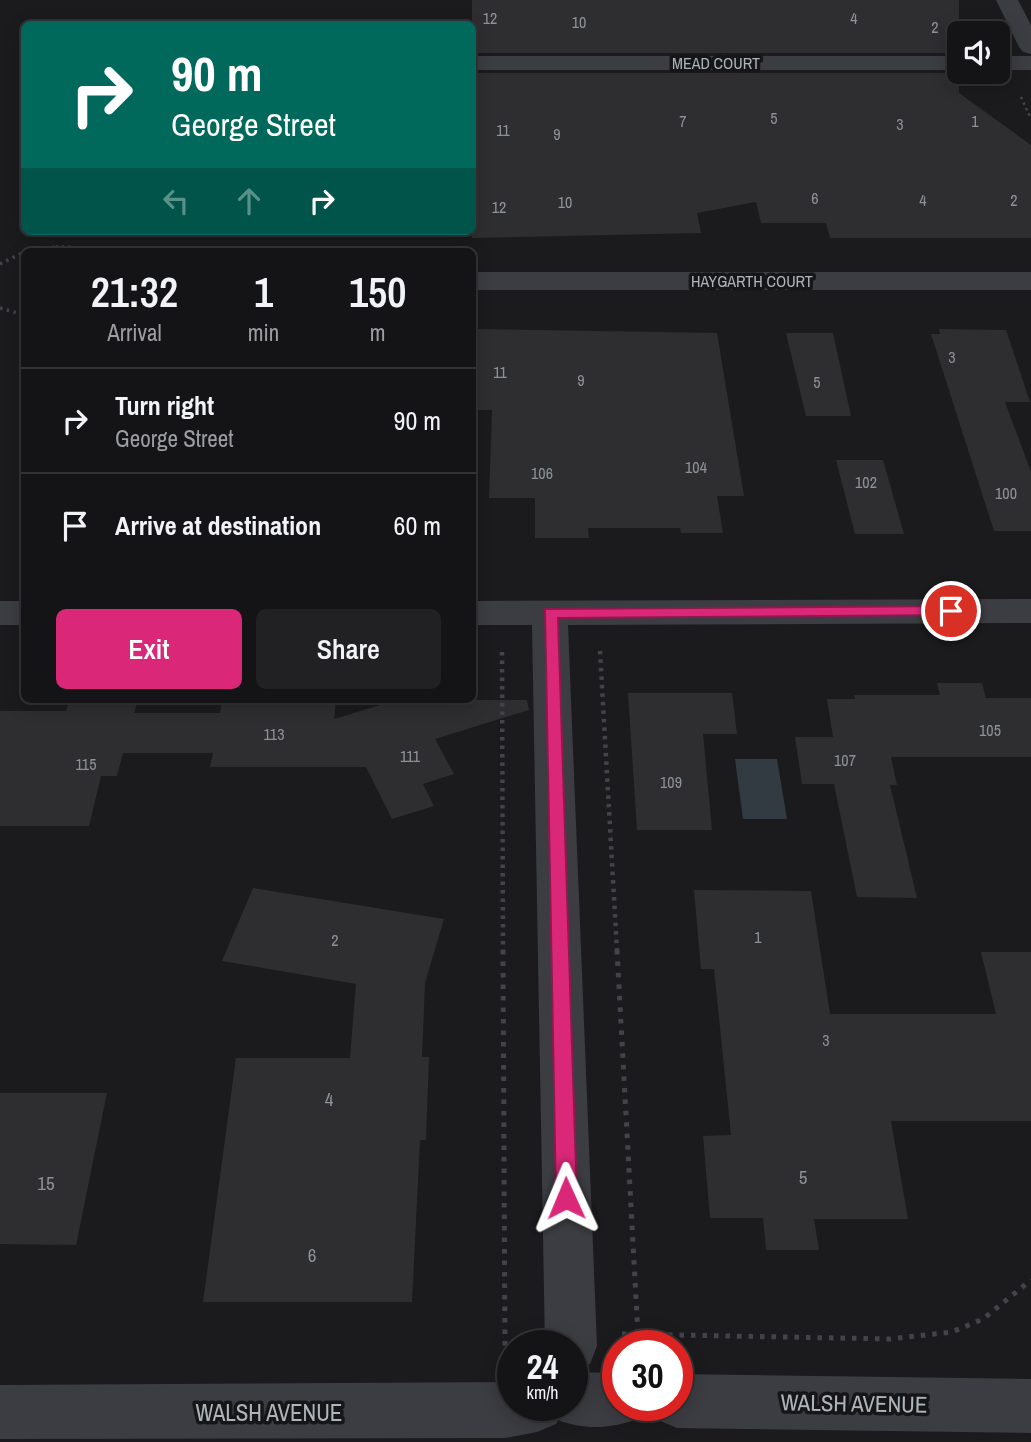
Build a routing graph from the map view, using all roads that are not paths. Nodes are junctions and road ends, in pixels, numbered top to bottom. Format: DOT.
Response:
graph roads {
  1 [pos="1019,14"];
  2 [pos="1031,47"];
  3 [pos="476,63"];
  4 [pos="947,63"];
  5 [pos="1010,63"];
  6 [pos="1031,63"];
  7 [pos="476,281"];
  8 [pos="1031,281"];
  9 [pos="1031,611"];
  10 [pos="0,613"];
  11 [pos="21,613"];
  12 [pos="476,613"];
  13 [pos="550,613"];
  14 [pos="570,1330"];
  15 [pos="693,1401"];
  16 [pos="1031,1406"];
  17 [pos="497,1411"];
  18 [pos="0,1412"];
  1 -- 2 [label="street"];
  3 -- 4 [label="street, MEAD COURT"];
  5 -- 6 [label="street"];
  7 -- 8 [label="street, HAYGARTH COURT"];
  9 -- 13 [label="street"];
  10 -- 11 [label="street"];
  12 -- 13 [label="street"];
  13 -- 14 [label="street"];
  15 -- 16 [label="street, WALSH AVENUE"];
  17 -- 18 [label="street, WALSH AVENUE"];
}
